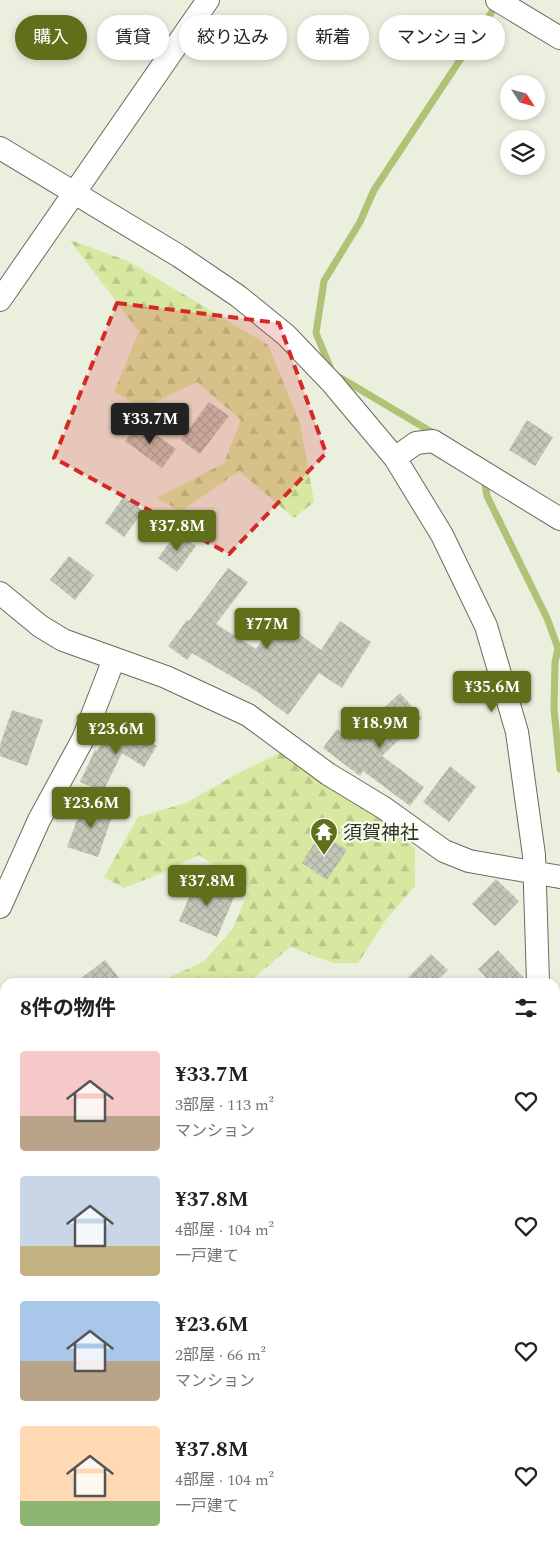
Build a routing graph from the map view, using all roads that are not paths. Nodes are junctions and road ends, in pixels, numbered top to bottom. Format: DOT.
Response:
graph roads {
  1 [pos="208,0"];
  2 [pos="497,0"];
  3 [pos="560,38"];
  4 [pos="0,148"];
  5 [pos="75,193"];
  6 [pos="0,300"];
  7 [pos="395,458"];
  8 [pos="560,519"];
  9 [pos="0,593"];
  10 [pos="114,659"];
  11 [pos="535,873"];
  12 [pos="560,877"];
  13 [pos="0,907"];
  14 [pos="538,978"];
  1 -- 5 [label="street"];
  2 -- 3 [label="street"];
  4 -- 5 [label="street"];
  5 -- 6 [label="street"];
  5 -- 7 [label="street"];
  7 -- 8 [label="street"];
  7 -- 11 [label="street"];
  9 -- 10 [label="street"];
  10 -- 11 [label="street"];
  10 -- 13 [label="street"];
  11 -- 12 [label="street"];
  11 -- 14 [label="street"];
}
